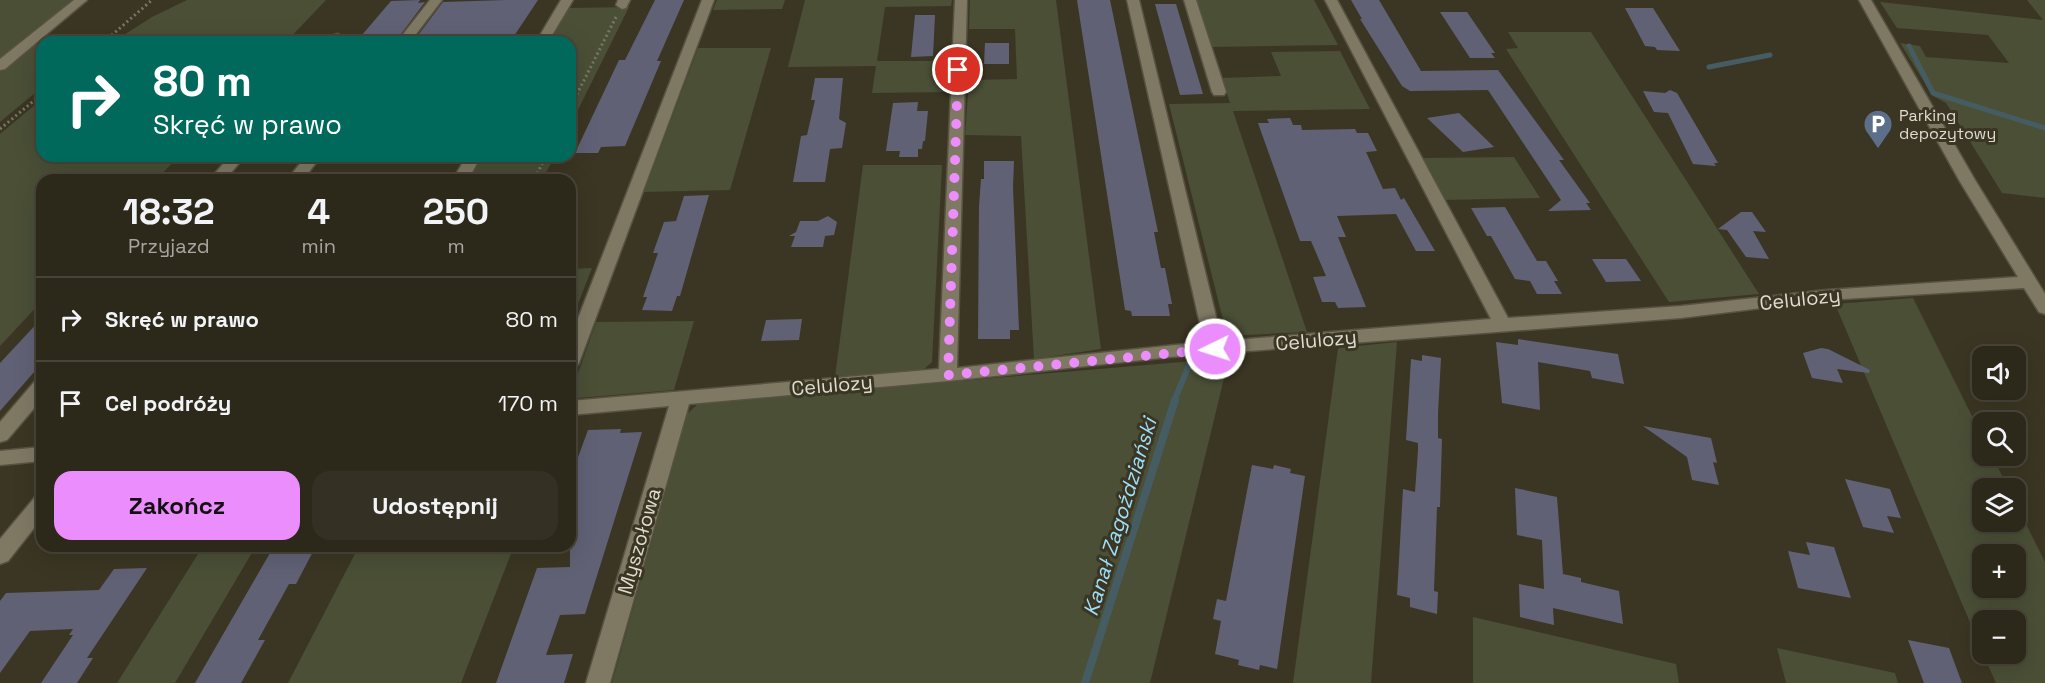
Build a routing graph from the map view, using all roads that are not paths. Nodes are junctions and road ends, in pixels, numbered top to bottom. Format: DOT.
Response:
graph roads {
  1 [pos="81,0"];
  2 [pos="436,0"];
  3 [pos="567,0"];
  4 [pos="708,0"];
  5 [pos="961,0"];
  6 [pos="1133,0"];
  7 [pos="1190,0"];
  8 [pos="1331,0"];
  9 [pos="1865,0"];
  10 [pos="37,36"];
  11 [pos="408,36"];
  12 [pos="546,36"];
  13 [pos="36,37"];
  14 [pos="0,66"];
  15 [pos="1219,92"];
  16 [pos="233,162"];
  17 [pos="309,162"];
  18 [pos="222,174"];
  19 [pos="300,174"];
  20 [pos="2027,282"];
  21 [pos="2045,308"];
  22 [pos="1502,324"];
  23 [pos="576,347"];
  24 [pos="1206,349"];
  25 [pos="948,375"];
  26 [pos="36,393"];
  27 [pos="681,399"];
  28 [pos="576,408"];
  29 [pos="0,435"];
  30 [pos="36,455"];
  31 [pos="0,458"];
  32 [pos="36,510"];
  33 [pos="0,555"];
  34 [pos="598,683"];
  1 -- 10 [label="street"];
  2 -- 11 [label="street"];
  3 -- 12 [label="street"];
  4 -- 23 [label="street"];
  5 -- 25 [label="street"];
  6 -- 24 [label="street"];
  7 -- 15 [label="street"];
  8 -- 22 [label="street"];
  9 -- 20 [label="street"];
  13 -- 14 [label="street"];
  16 -- 18 [label="street"];
  17 -- 19 [label="street"];
  20 -- 21 [label="street"];
  20 -- 22 [label="street, Celulozy"];
  22 -- 24 [label="street, Celulozy"];
  24 -- 25 [label="street, Celulozy"];
  25 -- 27 [label="street, Celulozy"];
  26 -- 29 [label="street"];
  27 -- 28 [label="street, Celulozy"];
  27 -- 34 [label="street, Myszołowa"];
  30 -- 31 [label="street"];
  32 -- 33 [label="street"];
}
